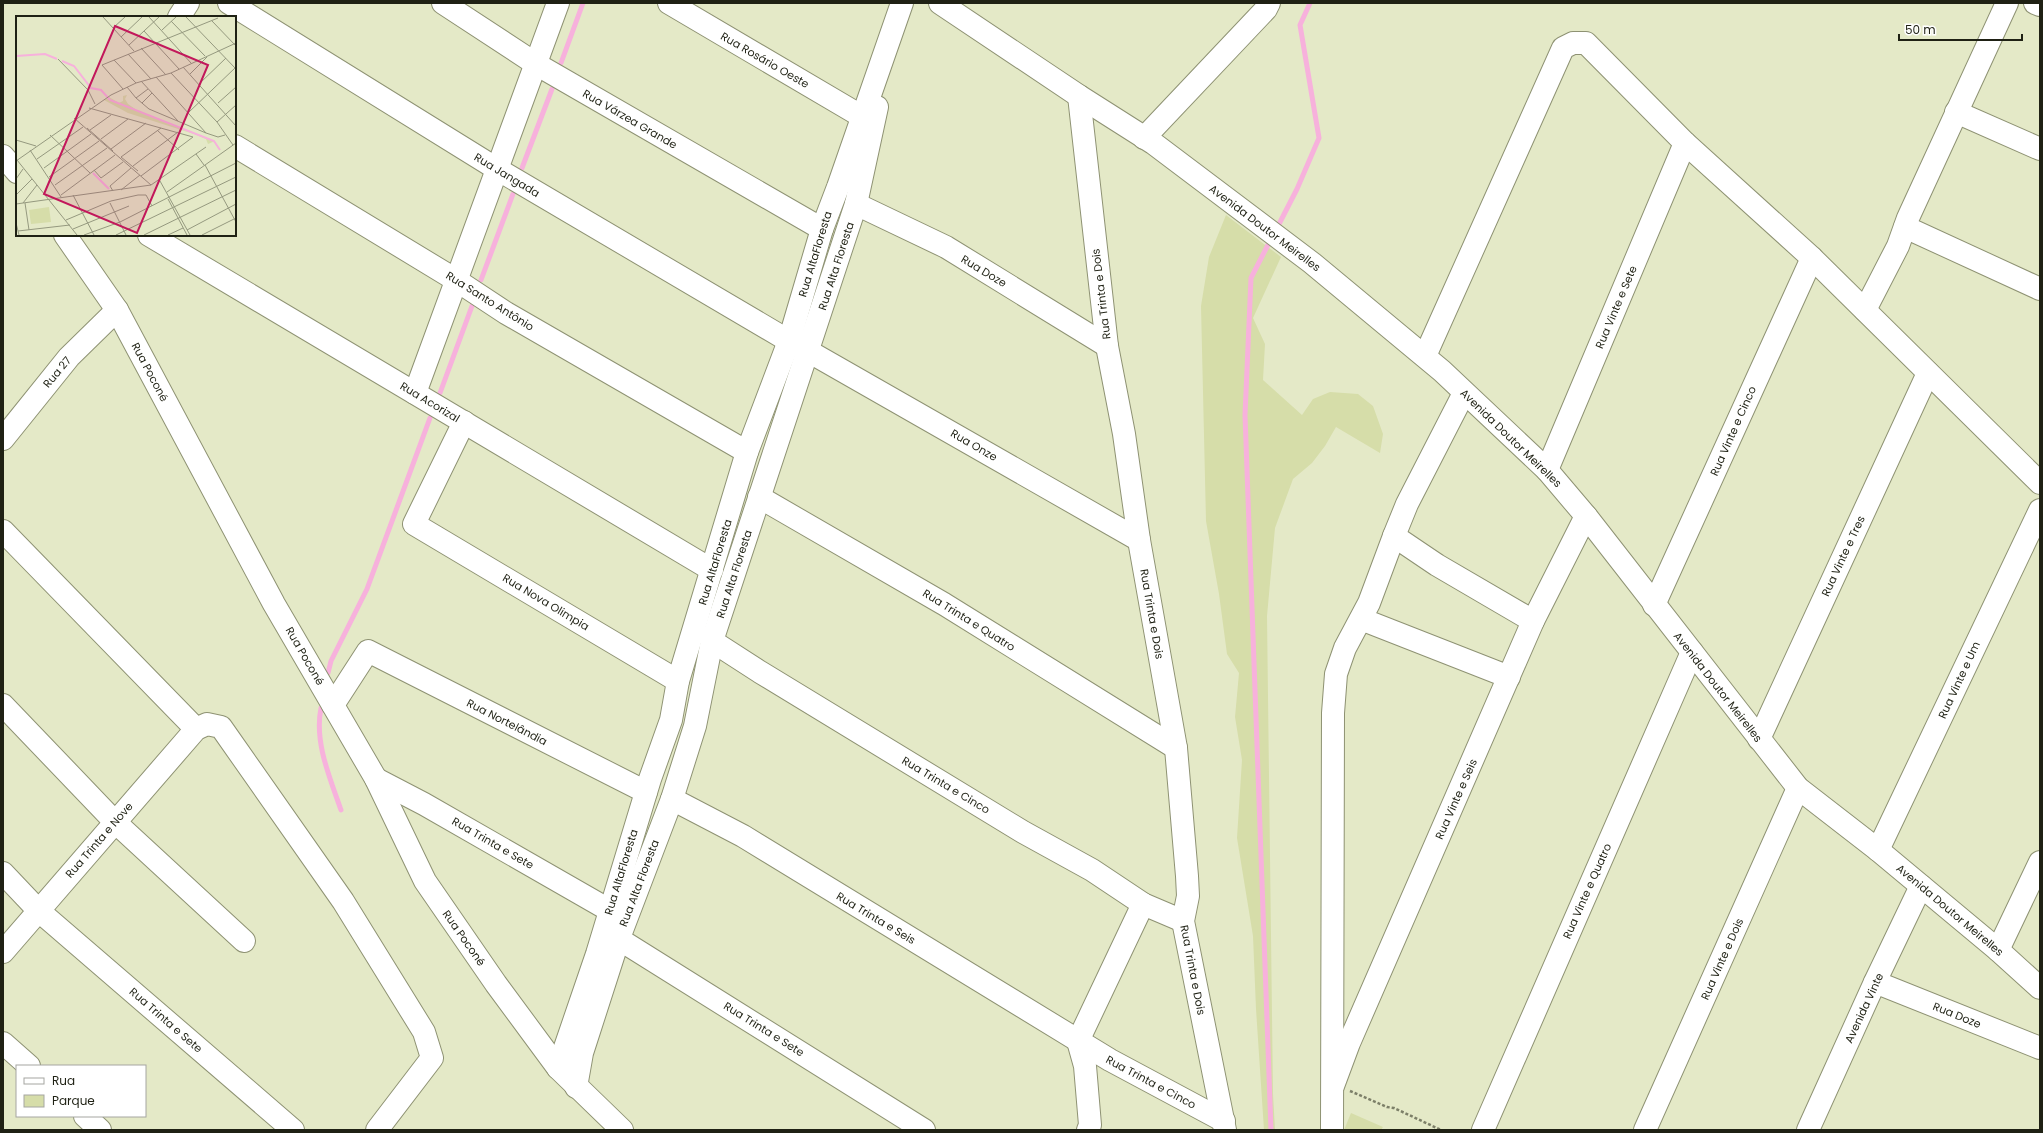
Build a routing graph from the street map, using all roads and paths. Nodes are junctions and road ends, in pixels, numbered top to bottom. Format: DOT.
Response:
graph roads {
  1 [pos="188,3"];
  2 [pos="229,3"];
  3 [pos="443,3"];
  4 [pos="558,3"];
  5 [pos="668,3"];
  6 [pos="902,3"];
  7 [pos="940,3"];
  8 [pos="1269,3"];
  9 [pos="2006,3"];
  10 [pos="2034,3"];
  11 [pos="2040,5"];
  12 [pos="180,16"];
  13 [pos="882,59"];
  14 [pos="536,64"];
  15 [pos="1079,96"];
  16 [pos="1956,112"];
  17 [pos="861,116"];
  18 [pos="1144,138"];
  19 [pos="1685,143"];
  20 [pos="236,147"];
  21 [pos="2040,149"];
  22 [pos="3,156"];
  23 [pos="497,169"];
  24 [pos="16,171"];
  25 [pos="856,204"];
  26 [pos="1905,227"];
  27 [pos="822,229"];
  28 [pos="67,236"];
  29 [pos="151,236"];
  30 [pos="1812,258"];
  31 [pos="456,280"];
  32 [pos="2040,289"];
  33 [pos="117,310"];
  34 [pos="1865,310"];
  35 [pos="789,341"];
  36 [pos="1107,346"];
  37 [pos="808,351"];
  38 [pos="1425,356"];
  39 [pos="1928,373"];
  40 [pos="415,393"];
  41 [pos="1464,393"];
  42 [pos="464,422"];
  43 [pos="3,439"];
  44 [pos="748,452"];
  45 [pos="1547,470"];
  46 [pos="2040,483"];
  47 [pos="759,497"];
  48 [pos="2040,510"];
  49 [pos="1586,516"];
  50 [pos="3,531"];
  51 [pos="1394,536"];
  52 [pos="1139,540"];
  53 [pos="712,570"];
  54 [pos="1654,604"];
  55 [pos="1361,619"];
  56 [pos="1533,621"];
  57 [pos="712,641"];
  58 [pos="1692,652"];
  59 [pos="1509,677"];
  60 [pos="678,681"];
  61 [pos="3,704"];
  62 [pos="334,705"];
  63 [pos="671,720"];
  64 [pos="694,726"];
  65 [pos="196,728"];
  66 [pos="1759,739"];
  67 [pos="1176,748"];
  68 [pos="376,779"];
  69 [pos="1798,788"];
  70 [pos="646,792"];
  71 [pos="672,798"];
  72 [pos="115,822"];
  73 [pos="1878,850"];
  74 [pos="2040,862"];
  75 [pos="3,873"];
  76 [pos="1921,886"];
  77 [pos="1143,904"];
  78 [pos="39,911"];
  79 [pos="1183,920"];
  80 [pos="610,926"];
  81 [pos="244,942"];
  82 [pos="1998,950"];
  83 [pos="3,952"];
  84 [pos="1875,982"];
  85 [pos="2040,988"];
  86 [pos="1078,1041"];
  87 [pos="3,1043"];
  88 [pos="2040,1048"];
  89 [pos="28,1065"];
  90 [pos="558,1068"];
  91 [pos="1333,1086"];
  92 [pos="576,1087"];
  93 [pos="86,1117"];
  94 [pos="1224,1126"];
  95 [pos="1814,1128"];
  96 [pos="100,1130"];
  97 [pos="293,1130"];
  98 [pos="377,1130"];
  99 [pos="622,1130"];
  100 [pos="924,1130"];
  101 [pos="1088,1130"];
  102 [pos="1332,1130"];
  103 [pos="1441,1130"];
  104 [pos="1483,1130"];
  105 [pos="1645,1130"];
  1 -- 12 [label="street"];
  2 -- 23 [label="street, Rua Jangada"];
  3 -- 14 [label="street, Rua Várzea Grande"];
  4 -- 14 [label="street"];
  5 -- 17 [label="street, Rua Rosário Oeste"];
  6 -- 13 [label="street"];
  7 -- 15 [label="street, Avenida Doutor Meirelles"];
  8 -- 18 [label="street"];
  9 -- 16 [label="street"];
  10 -- 11 [label="street"];
  13 -- 17 [label="street, Rua AltaFloresta"];
  13 -- 25 [label="street, Rua Alta Floresta"];
  14 -- 23 [label="street"];
  14 -- 27 [label="street, Rua Várzea Grande"];
  15 -- 18 [label="street, Avenida Doutor Meirelles"];
  15 -- 36 [label="street, Rua Trinta e Dois"];
  16 -- 21 [label="street"];
  16 -- 26 [label="street"];
  17 -- 27 [label="street, Rua AltaFloresta"];
  18 -- 38 [label="street, Avenida Doutor Meirelles"];
  19 -- 30 [label="street"];
  19 -- 38 [label="street"];
  19 -- 45 [label="street, Rua Vinte e Sete"];
  20 -- 31 [label="street, Rua Santo Antônio"];
  22 -- 24 [label="street"];
  23 -- 31 [label="street"];
  23 -- 35 [label="street, Rua Jangada"];
  25 -- 36 [label="street, Rua Doze"];
  25 -- 37 [label="street, Rua Alta Floresta"];
  26 -- 32 [label="street"];
  26 -- 34 [label="street"];
  27 -- 35 [label="street, Rua AltaFloresta"];
  28 -- 33 [label="street, Rua Poconé"];
  29 -- 40 [label="street, Rua Acorizal"];
  30 -- 34 [label="street"];
  30 -- 54 [label="street, Rua Vinte e Cinco"];
  31 -- 40 [label="street"];
  31 -- 44 [label="street, Rua Santo Antônio"];
  33 -- 43 [label="street, Rua 27"];
  33 -- 62 [label="street, Rua Poconé"];
  34 -- 39 [label="street"];
  35 -- 44 [label="street, Rua AltaFloresta"];
  36 -- 52 [label="street, Rua Trinta e Dois"];
  37 -- 47 [label="street, Rua Alta Floresta"];
  37 -- 52 [label="street, Rua Onze"];
  38 -- 41 [label="street, Avenida Doutor Meirelles"];
  39 -- 46 [label="street"];
  39 -- 66 [label="street, Rua Vinte e Tres"];
  40 -- 42 [label="street, Rua Acorizal"];
  41 -- 45 [label="street, Avenida Doutor Meirelles"];
  41 -- 51 [label="street"];
  42 -- 53 [label="street, Rua Acorizal"];
  42 -- 60 [label="street, Rua Nova Olimpia"];
  44 -- 53 [label="street, Rua AltaFloresta"];
  45 -- 49 [label="street, Avenida Doutor Meirelles"];
  47 -- 57 [label="street, Rua Alta Floresta"];
  47 -- 67 [label="street, Rua Trinta e Quatro"];
  48 -- 73 [label="street, Rua Vinte e Um"];
  49 -- 54 [label="street, Avenida Doutor Meirelles"];
  49 -- 56 [label="street, Rua Vinte e Seis"];
  50 -- 65 [label="street"];
  51 -- 55 [label="street"];
  51 -- 56 [label="street"];
  52 -- 67 [label="street, Rua Trinta e Dois"];
  53 -- 60 [label="street, Rua AltaFloresta"];
  54 -- 58 [label="street, Avenida Doutor Meirelles"];
  55 -- 59 [label="street"];
  55 -- 91 [label="street"];
  56 -- 59 [label="street, Rua Vinte e Seis"];
  57 -- 64 [label="street, Rua Alta Floresta"];
  57 -- 77 [label="street, Rua Trinta e Cinco"];
  58 -- 66 [label="street, Avenida Doutor Meirelles"];
  58 -- 104 [label="street, Rua Vinte e Quatro"];
  59 -- 91 [label="street, Rua Vinte e Seis"];
  60 -- 63 [label="street, Rua AltaFloresta"];
  61 -- 72 [label="street"];
  62 -- 68 [label="street, Rua Poconé"];
  62 -- 70 [label="street, Rua Nortelândia"];
  63 -- 64 [label="street"];
  63 -- 70 [label="street, Rua AltaFloresta"];
  64 -- 71 [label="street, Rua Alta Floresta"];
  65 -- 72 [label="street, Rua Trinta e Nove"];
  65 -- 98 [label="street"];
  66 -- 69 [label="street, Avenida Doutor Meirelles"];
  67 -- 79 [label="street, Rua Trinta e Dois"];
  68 -- 80 [label="street, Rua Trinta e Sete"];
  68 -- 90 [label="street, Rua Poconé"];
  69 -- 73 [label="street, Avenida Doutor Meirelles"];
  69 -- 105 [label="street, Rua Vinte e Dois"];
  70 -- 80 [label="street, Rua AltaFloresta"];
  71 -- 80 [label="street, Rua Alta Floresta"];
  71 -- 86 [label="street, Rua Trinta e Seis"];
  72 -- 78 [label="street, Rua Trinta e Nove"];
  72 -- 81 [label="street"];
  73 -- 76 [label="street, Avenida Doutor Meirelles"];
  74 -- 82 [label="street"];
  75 -- 78 [label="street, Rua Trinta e Sete"];
  76 -- 82 [label="street, Avenida Doutor Meirelles"];
  76 -- 84 [label="street, Avenida Vinte"];
  77 -- 79 [label="street, Rua Trinta e Cinco"];
  77 -- 86 [label="street"];
  78 -- 83 [label="street, Rua Trinta e Nove"];
  78 -- 97 [label="street, Rua Trinta e Sete"];
  79 -- 94 [label="street, Rua Trinta e Dois"];
  80 -- 90 [label="street, Rua AltaFloresta"];
  80 -- 92 [label="street, Rua Alta Floresta"];
  80 -- 100 [label="street, Rua Trinta e Sete"];
  82 -- 85 [label="street, Avenida Doutor Meirelles"];
  84 -- 88 [label="street, Rua Doze"];
  84 -- 95 [label="street, Avenida Vinte"];
  86 -- 94 [label="street, Rua Trinta e Cinco"];
  86 -- 101 [label="street"];
  87 -- 89 [label="street"];
  90 -- 92 [label="street, Rua Poconé"];
  91 -- 102 [label="street"];
  91 -- 103 [label="path"];
  92 -- 99 [label="street, Rua Poconé"];
  93 -- 96 [label="street"];
}
